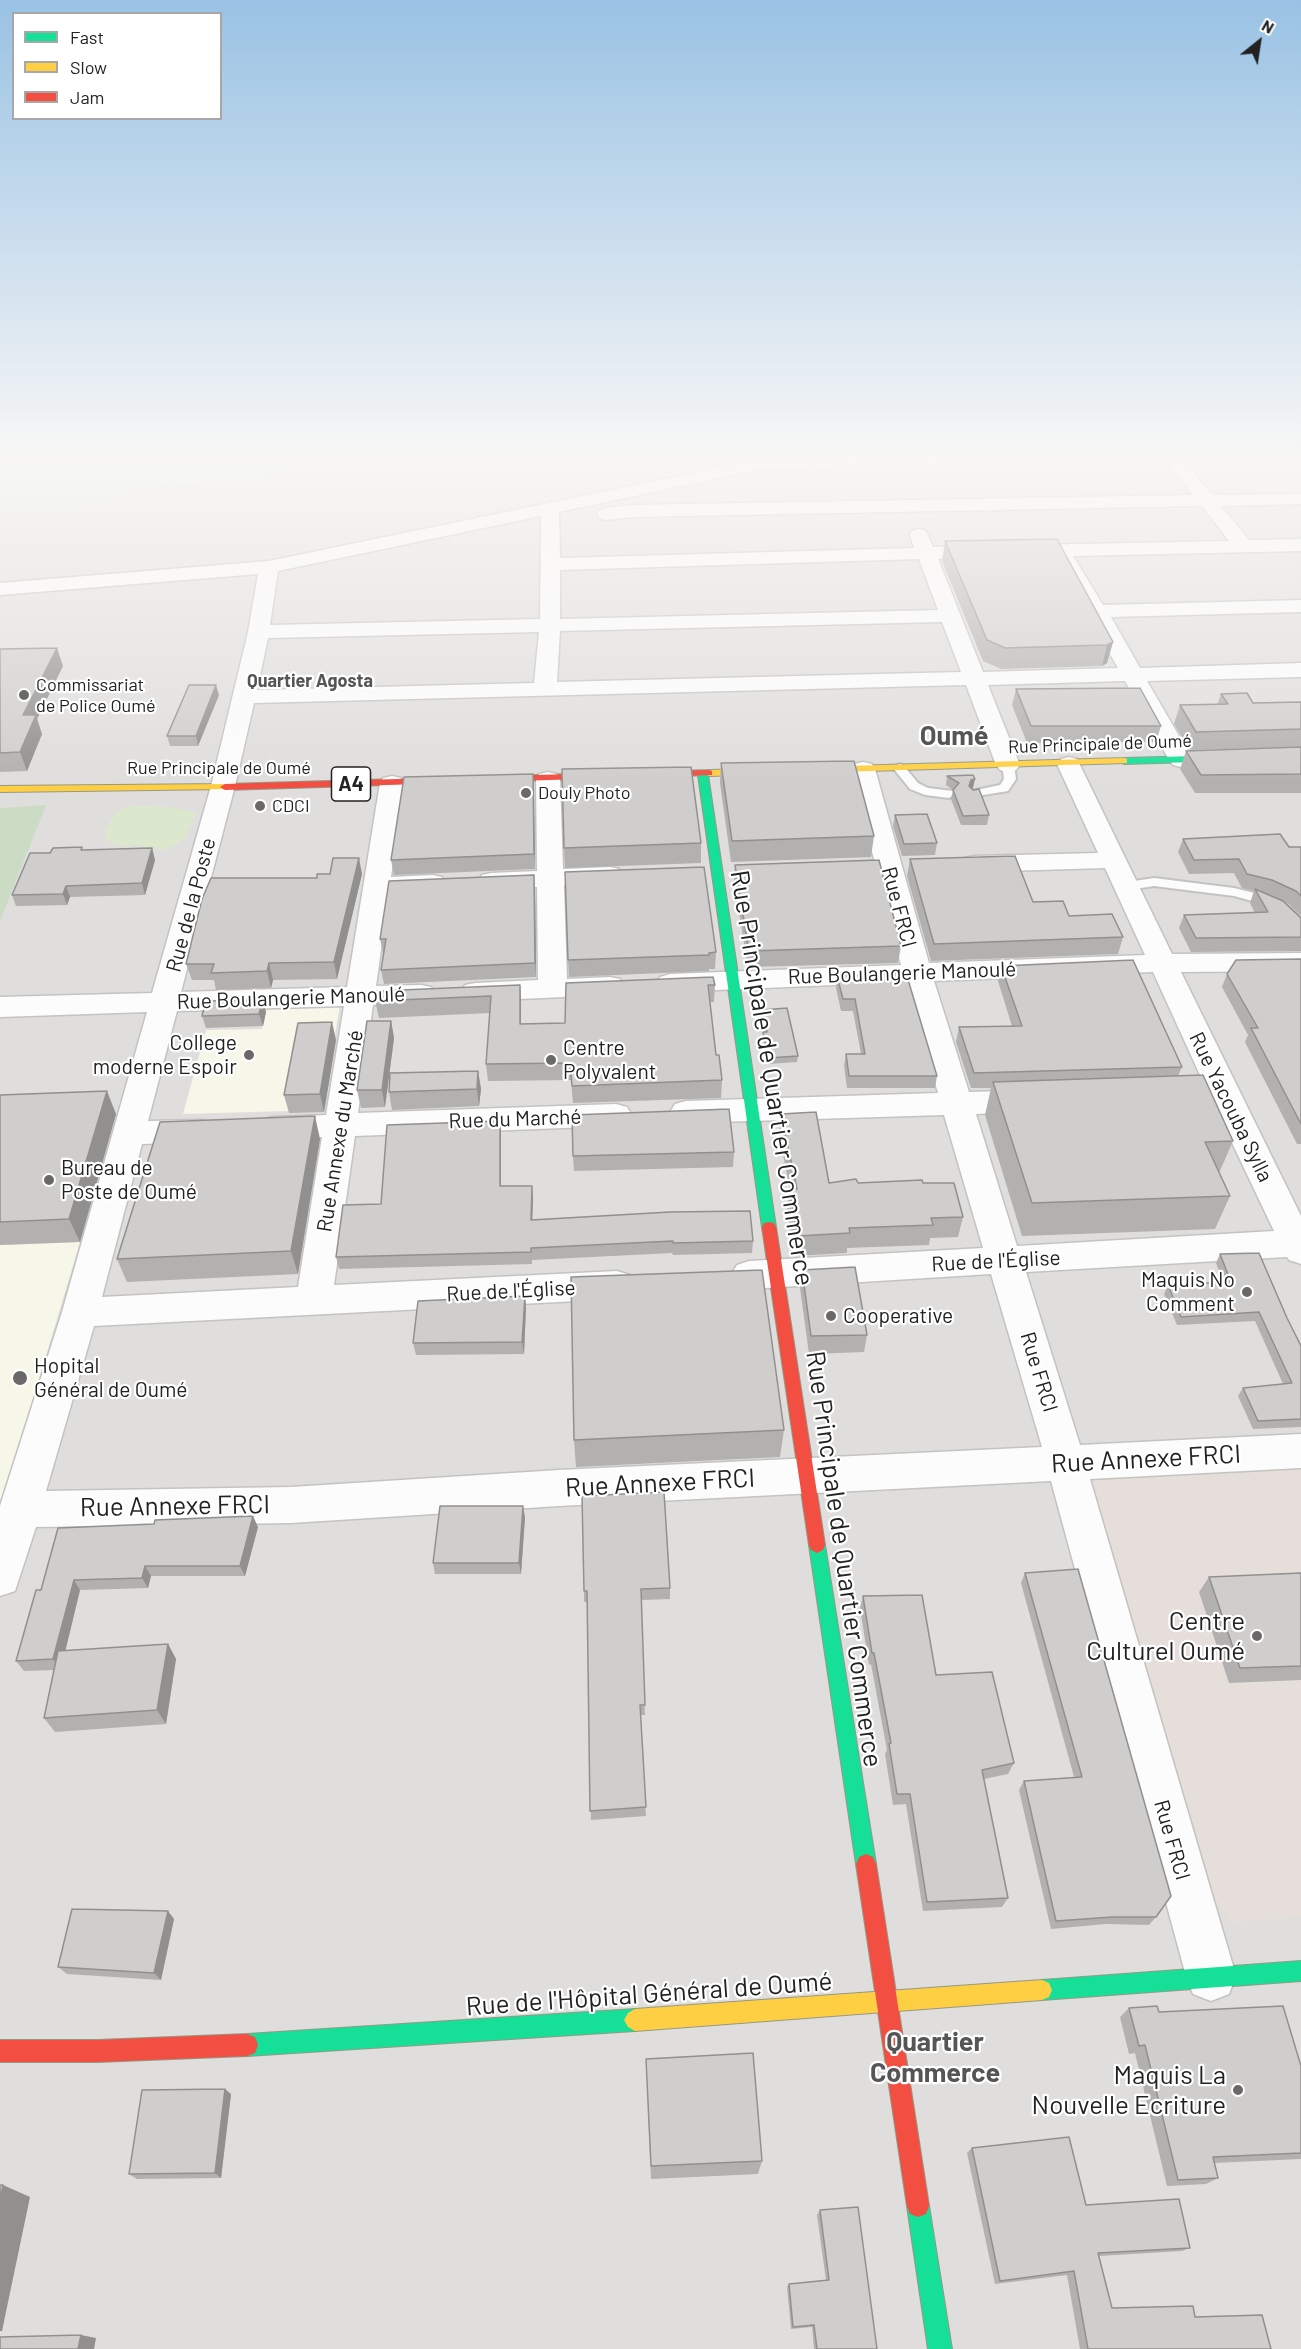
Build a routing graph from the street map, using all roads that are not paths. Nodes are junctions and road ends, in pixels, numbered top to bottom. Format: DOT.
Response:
graph roads {
  1 [pos="277,566"];
  2 [pos="551,566"];
  3 [pos="932,566"];
  4 [pos="1069,566"];
  5 [pos="269,567"];
  6 [pos="0,589"];
  7 [pos="1301,606"];
  8 [pos="1097,611"];
  9 [pos="951,616"];
  10 [pos="550,626"];
  11 [pos="259,632"];
  12 [pos="1301,670"];
  13 [pos="1134,675"];
  14 [pos="975,680"];
  15 [pos="545,689"];
  16 [pos="244,697"];
  17 [pos="1301,756"];
  18 [pos="1181,760"];
  19 [pos="1069,764"];
  20 [pos="1008,765"];
  21 [pos="899,768"];
  22 [pos="863,769"];
  23 [pos="703,775"];
  24 [pos="548,779"];
  25 [pos="392,783"];
  26 [pos="223,786"];
  27 [pos="0,789"];
  28 [pos="949,794"];
  29 [pos="975,794"];
  30 [pos="1115,860"];
  31 [pos="948,865"];
  32 [pos="634,874"];
  33 [pos="552,878"];
  34 [pos="375,886"];
  35 [pos="1128,886"];
  36 [pos="1301,927"];
  37 [pos="1301,962"];
  38 [pos="1162,963"];
  39 [pos="917,972"];
  40 [pos="733,981"];
  41 [pos="553,989"];
  42 [pos="361,997"];
  43 [pos="164,1002"];
  44 [pos="0,1007"];
  45 [pos="1224,1094"];
  46 [pos="1143,1097"];
  47 [pos="1062,1100"];
  48 [pos="958,1103"];
  49 [pos="752,1109"];
  50 [pos="340,1126"];
  51 [pos="129,1133"];
  52 [pos="1300,1246"];
  53 [pos="1006,1261"];
  54 [pos="777,1273"];
  55 [pos="718,1277"];
  56 [pos="647,1283"];
  57 [pos="314,1300"];
  58 [pos="80,1312"];
  59 [pos="1301,1451"];
  60 [pos="1066,1463"];
  61 [pos="806,1476"];
  62 [pos="19,1509"];
  63 [pos="0,1577"];
  64 [pos="1301,1971"];
  65 [pos="1211,1977"];
  66 [pos="886,2001"];
  67 [pos="0,2051"];
  68 [pos="940,2349"];
  1 -- 5 [label="street"];
  2 -- 10 [label="street"];
  3 -- 9 [label="street"];
  4 -- 8 [label="street"];
  5 -- 6 [label="street"];
  5 -- 11 [label="street, Rue de la Poste"];
  7 -- 8 [label="street"];
  8 -- 13 [label="street"];
  9 -- 10 [label="street"];
  9 -- 14 [label="street"];
  10 -- 11 [label="street"];
  10 -- 15 [label="street"];
  11 -- 16 [label="street, Rue de la Poste"];
  12 -- 13 [label="street"];
  13 -- 14 [label="street"];
  13 -- 18 [label="street"];
  14 -- 15 [label="street"];
  14 -- 20 [label="street"];
  15 -- 16 [label="street"];
  16 -- 26 [label="street, Rue de la Poste"];
  17 -- 18 [label="street, Rue Principale de Oumé / A4"];
  18 -- 19 [label="street, Rue Principale de Oumé / A4"];
  19 -- 20 [label="street, Rue Principale de Oumé / A4"];
  19 -- 30 [label="street, Rue Yacouba Sylla"];
  20 -- 21 [label="street, Rue Principale de Oumé / A4"];
  20 -- 29 [label="lane"];
  21 -- 22 [label="street, Rue Principale de Oumé / A4"];
  21 -- 28 [label="lane"];
  22 -- 23 [label="street, Rue Principale de Oumé / A4"];
  22 -- 39 [label="street, Rue FRCI"];
  23 -- 24 [label="street, Rue Principale de Oumé / A4"];
  23 -- 40 [label="street, Rue Principale de Quartier Commerce"];
  24 -- 25 [label="street, Rue Principale de Oumé / A4"];
  24 -- 33 [label="street"];
  25 -- 26 [label="street, Rue Principale de Oumé / A4"];
  25 -- 34 [label="street, Rue Annexe du Marché"];
  26 -- 27 [label="street, Rue Principale de Oumé / A4"];
  26 -- 43 [label="street, Rue de la Poste"];
  30 -- 31 [label="street"];
  30 -- 35 [label="street, Rue Yacouba Sylla"];
  32 -- 33 [label="street"];
  33 -- 34 [label="street"];
  33 -- 41 [label="street"];
  34 -- 42 [label="street, Rue Annexe du Marché"];
  35 -- 36 [label="lane"];
  35 -- 38 [label="street, Rue Yacouba Sylla"];
  37 -- 38 [label="street, Rue Boulangerie Manoulé"];
  38 -- 39 [label="street, Rue Boulangerie Manoulé"];
  38 -- 45 [label="street, Rue Yacouba Sylla"];
  39 -- 40 [label="street, Rue Boulangerie Manoulé"];
  39 -- 48 [label="street, Rue FRCI"];
  40 -- 41 [label="street, Rue Boulangerie Manoulé"];
  40 -- 49 [label="street, Rue Principale de Quartier Commerce"];
  41 -- 42 [label="street, Rue Boulangerie Manoulé"];
  42 -- 43 [label="street, Rue Boulangerie Manoulé"];
  42 -- 50 [label="street, Rue Annexe du Marché"];
  43 -- 44 [label="street, Rue Boulangerie Manoulé"];
  43 -- 51 [label="street, Rue de la Poste"];
  45 -- 46 [label="street"];
  45 -- 52 [label="street, Rue Yacouba Sylla"];
  47 -- 48 [label="street, Rue du Marché"];
  48 -- 49 [label="street, Rue du Marché"];
  48 -- 53 [label="street, Rue FRCI"];
  49 -- 50 [label="street, Rue du Marché"];
  49 -- 54 [label="street, Rue Principale de Quartier Commerce"];
  50 -- 51 [label="street, Rue du Marché"];
  50 -- 57 [label="street, Rue Annexe du Marché"];
  51 -- 58 [label="street, Rue de la Poste"];
  52 -- 53 [label="street, Rue de l'Église"];
  53 -- 54 [label="street, Rue de l'Église"];
  53 -- 60 [label="street, Rue FRCI"];
  54 -- 55 [label="street, Rue de l'Église"];
  54 -- 61 [label="street, Rue Principale de Quartier Commerce"];
  56 -- 57 [label="street, Rue de l'Église"];
  57 -- 58 [label="street, Rue de l'Église"];
  58 -- 62 [label="street, Rue de la Poste"];
  59 -- 60 [label="street, Rue Annexe FRCI"];
  60 -- 61 [label="street, Rue Annexe FRCI"];
  60 -- 65 [label="street, Rue FRCI"];
  61 -- 62 [label="street, Rue Annexe FRCI"];
  61 -- 66 [label="street, Rue Principale de Quartier Commerce"];
  62 -- 63 [label="street, Rue de la Poste"];
  64 -- 65 [label="street, Rue de l'Hôpital Général de Oumé"];
  65 -- 66 [label="street, Rue de l'Hôpital Général de Oumé"];
  66 -- 67 [label="street, Rue de l'Hôpital Général de Oumé"];
  66 -- 68 [label="street, Rue Principale de Quartier Commerce"];
}
